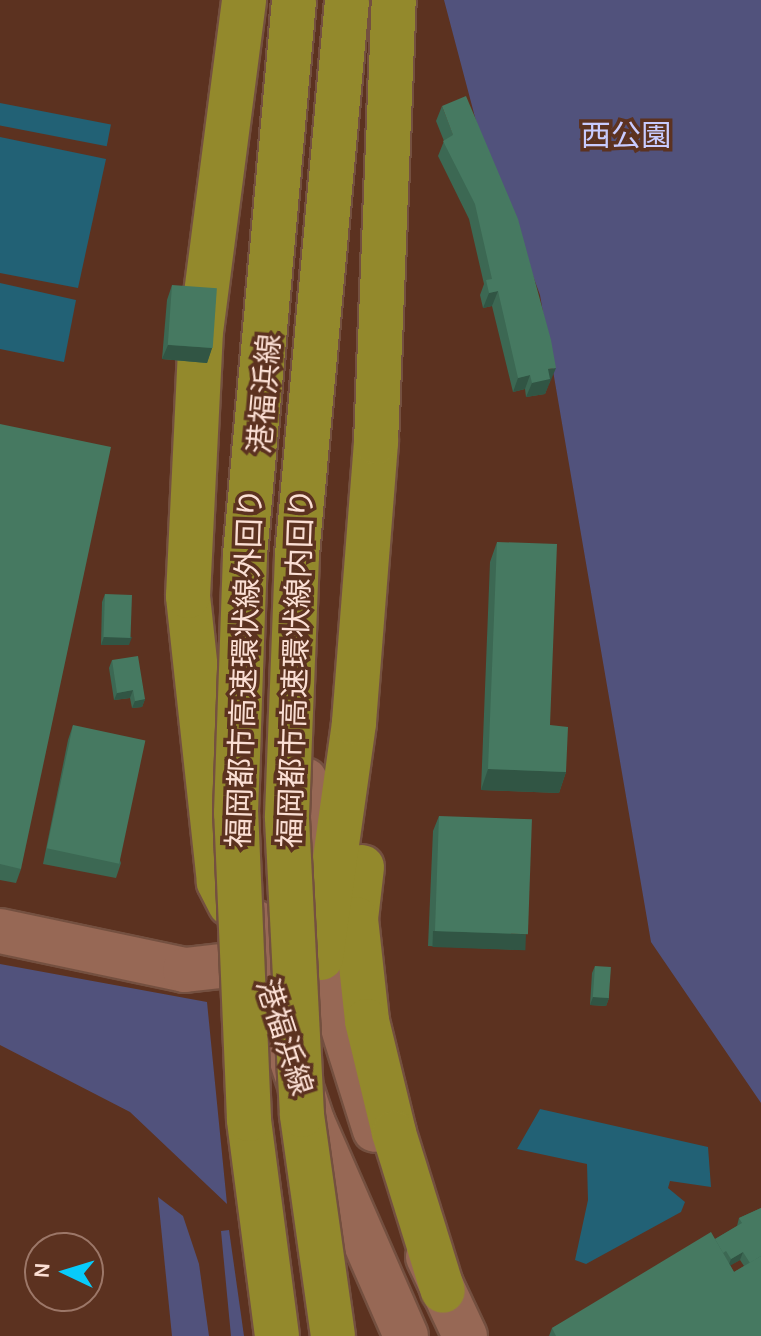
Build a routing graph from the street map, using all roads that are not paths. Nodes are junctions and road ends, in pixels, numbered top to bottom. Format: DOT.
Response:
graph roads {
  1 [pos="244,0"];
  2 [pos="296,0"];
  3 [pos="346,0"];
  4 [pos="394,0"];
  5 [pos="376,442"];
  6 [pos="0,931"];
  7 [pos="321,958"];
  8 [pos="258,960"];
  9 [pos="443,1291"];
  10 [pos="277,1336"];
  11 [pos="333,1336"];
  12 [pos="406,1336"];
  13 [pos="465,1336"];
  1 -- 8 [label="highway"];
  2 -- 8 [label="street, 港福浜線"];
  2 -- 10 [label="highway, 福岡都市高速環状線外回り, bridge"];
  3 -- 7 [label="street, 港福浜線"];
  3 -- 11 [label="highway, 福岡都市高速環状線内回り, bridge"];
  4 -- 5 [label="highway"];
  5 -- 7 [label="highway"];
  5 -- 9 [label="highway"];
  6 -- 8 [label="street"];
  7 -- 8 [label="street"];
  7 -- 9 [label="street, 港福浜線"];
  8 -- 12 [label="street, 港福浜線"];
  9 -- 13 [label="street, 港福浜線"];
}
